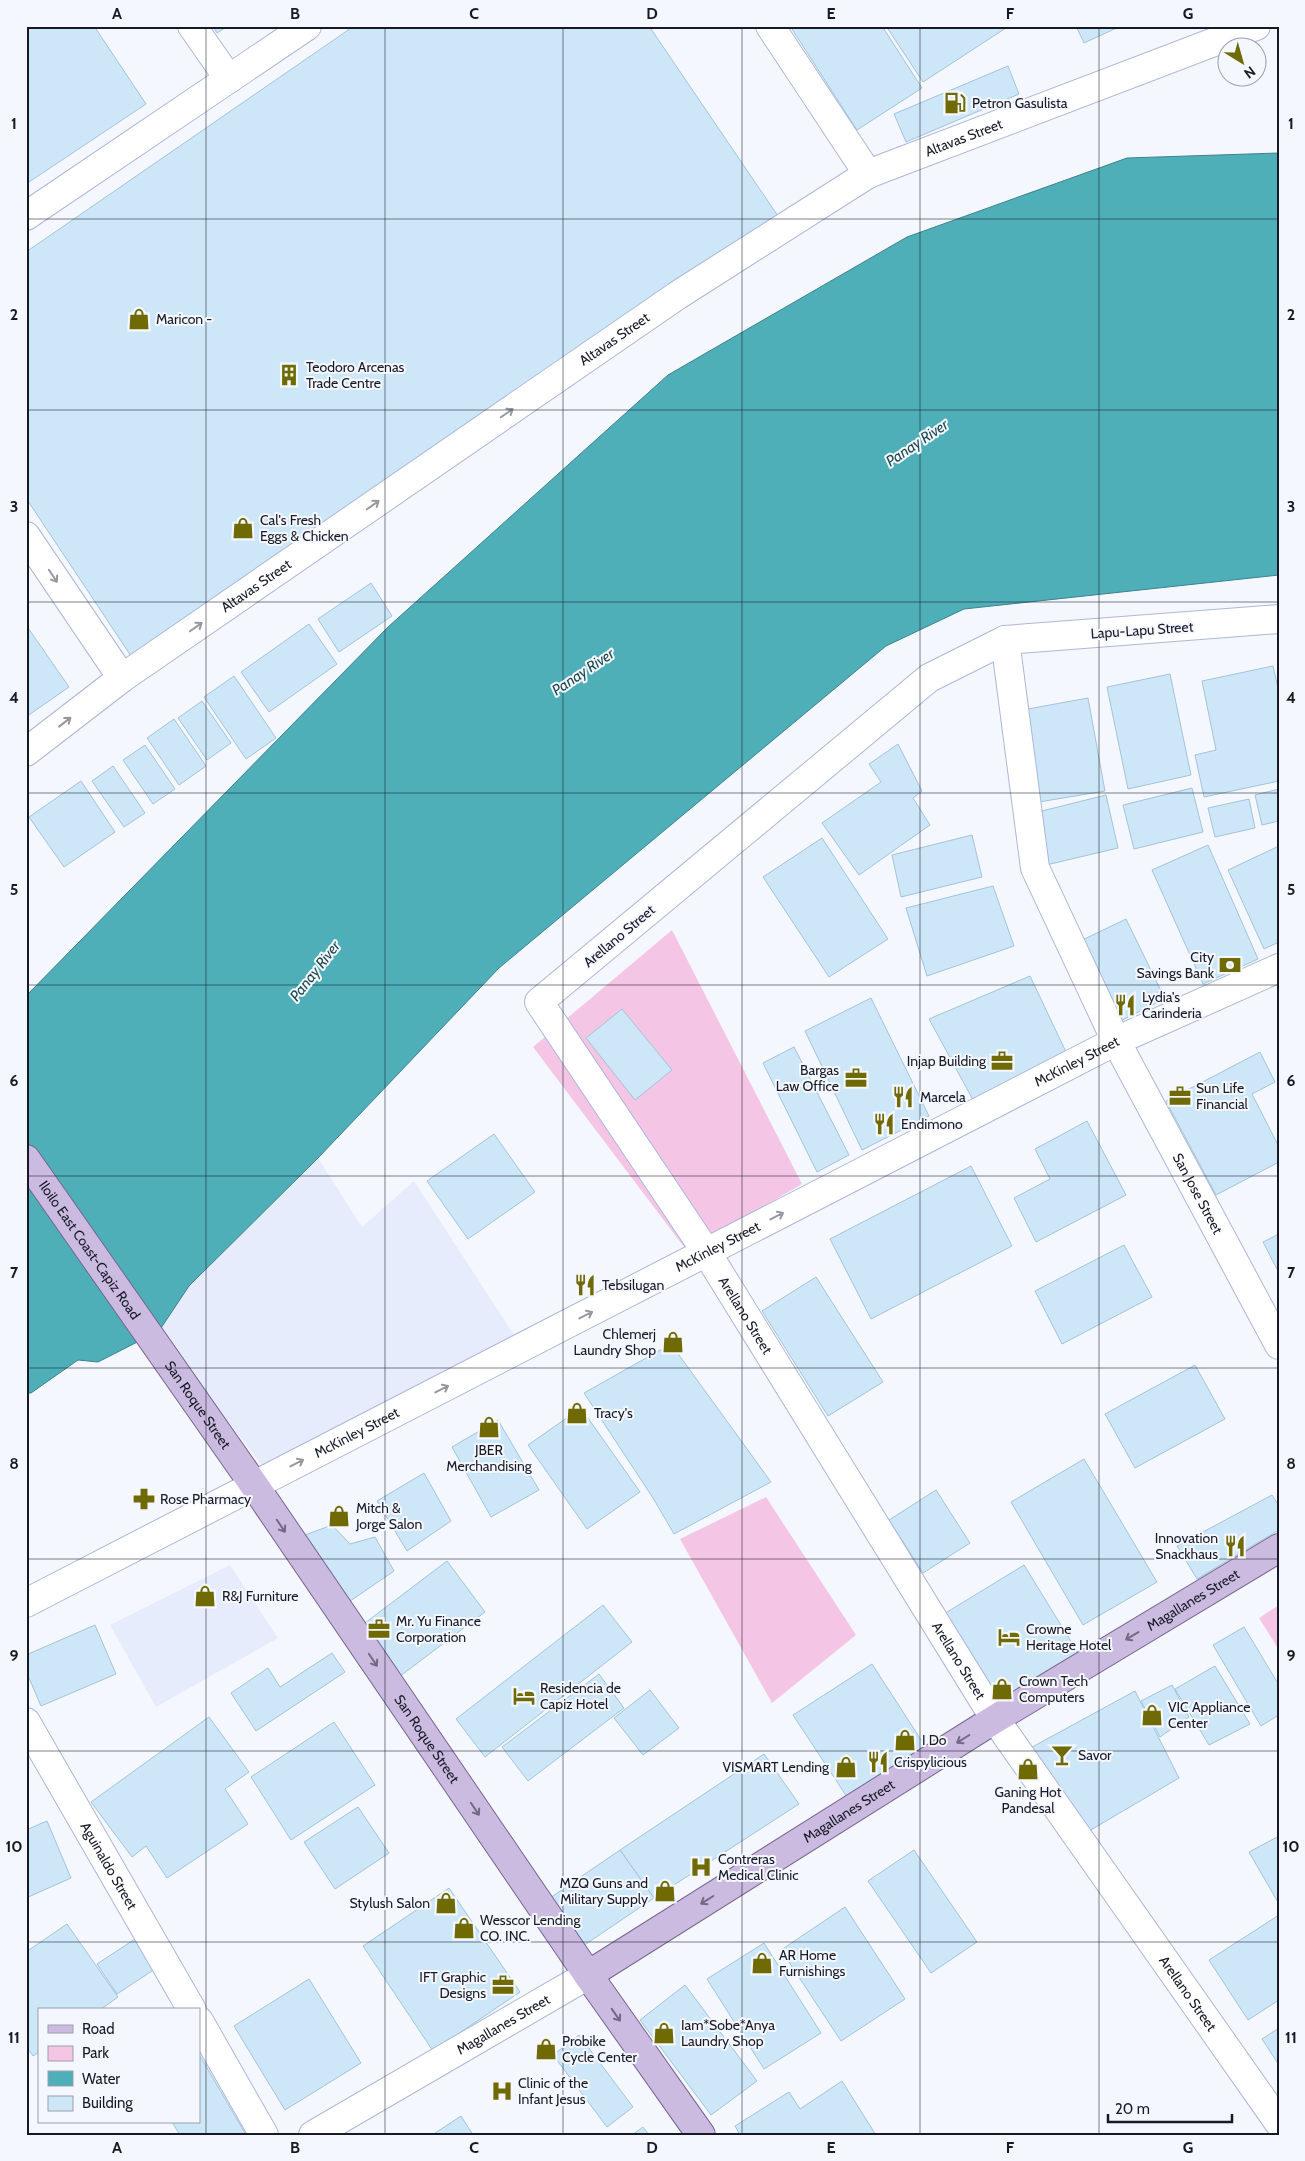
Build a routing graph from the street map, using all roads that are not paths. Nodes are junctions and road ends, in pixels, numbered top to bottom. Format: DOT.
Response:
graph roads {
  1 [pos="192,26"];
  2 [pos="307,26"];
  3 [pos="770,26"];
  4 [pos="1256,26"];
  5 [pos="229,79"];
  6 [pos="868,174"];
  7 [pos="26,216"];
  8 [pos="26,536"];
  9 [pos="1279,619"];
  10 [pos="1005,640"];
  11 [pos="122,678"];
  12 [pos="26,752"];
  13 [pos="1279,968"];
  14 [pos="1116,1041"];
  15 [pos="26,1159"];
  16 [pos="707,1253"];
  17 [pos="153,1343"];
  18 [pos="1279,1345"];
  19 [pos="254,1485"];
  20 [pos="1279,1548"];
  21 [pos="26,1604"];
  22 [pos="995,1719"];
  23 [pos="26,1722"];
  24 [pos="588,1975"];
  25 [pos="191,2008"];
  26 [pos="200,2023"];
  27 [pos="1279,2123"];
  28 [pos="264,2135"];
  29 [pos="313,2135"];
  30 [pos="701,2135"];
  1 -- 5 [label="street"];
  2 -- 5 [label="street"];
  3 -- 6 [label="street"];
  4 -- 6 [label="street, Altavas Street"];
  5 -- 7 [label="street"];
  11 -- 6 [label="street, Altavas Street, one-way"];
  8 -- 11 [label="street, one-way"];
  9 -- 10 [label="street, Lapu-Lapu Street"];
  10 -- 14 [label="street, San Jose Street"];
  10 -- 16 [label="street, Arellano Street"];
  12 -- 11 [label="street, Altavas Street, one-way"];
  13 -- 14 [label="street, McKinley Street"];
  16 -- 14 [label="street, McKinley Street, one-way"];
  14 -- 18 [label="street, San Jose Street"];
  15 -- 17 [label="main road, Iloilo East Coast-Capiz Road"];
  19 -- 16 [label="street, McKinley Street, one-way"];
  16 -- 22 [label="street, Arellano Street"];
  17 -- 19 [label="main road, San Roque Street"];
  19 -- 21 [label="street, McKinley Street"];
  19 -- 24 [label="main road, San Roque Street, one-way"];
  20 -- 22 [label="main road, Magallanes Street, one-way"];
  22 -- 24 [label="main road, Magallanes Street, one-way"];
  22 -- 27 [label="street, Arellano Street"];
  23 -- 25 [label="street, Aguinaldo Street"];
  24 -- 29 [label="street, Magallanes Street"];
  24 -- 30 [label="main road, San Roque Street, one-way"];
  26 -- 28 [label="street"];
}
